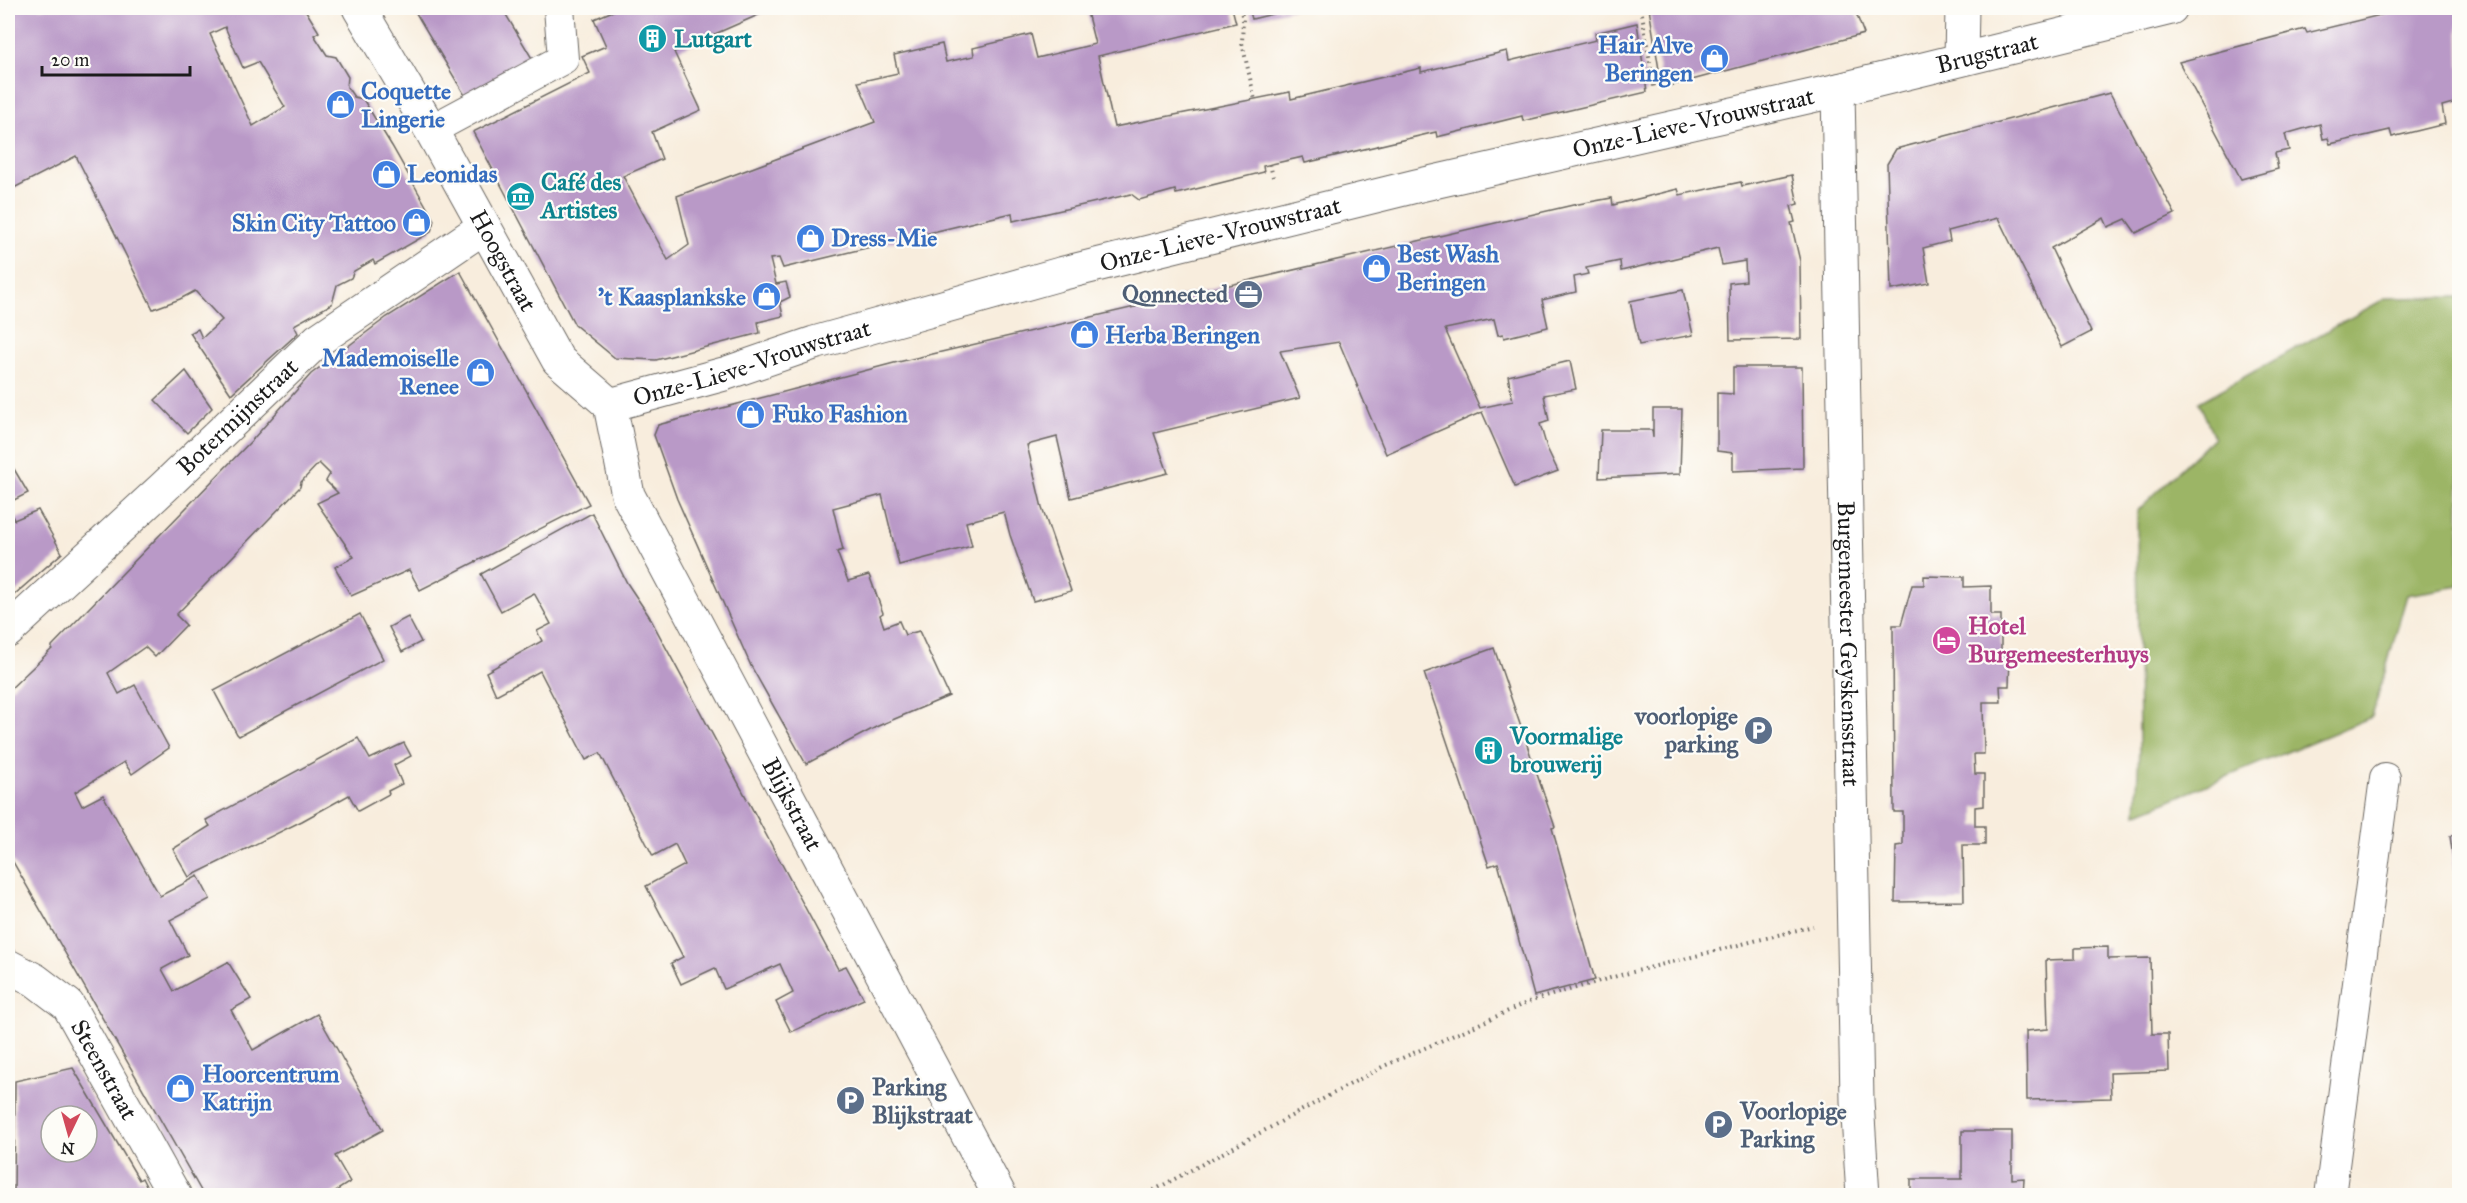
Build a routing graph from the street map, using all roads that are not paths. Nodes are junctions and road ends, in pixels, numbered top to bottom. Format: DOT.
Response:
graph roads {
  1 [pos="359,8"];
  2 [pos="559,8"];
  3 [pos="1962,8"];
  4 [pos="2171,8"];
  5 [pos="1961,59"];
  6 [pos="1838,90"];
  7 [pos="431,130"];
  8 [pos="484,227"];
  9 [pos="610,405"];
  10 [pos="8,631"];
  11 [pos="2385,778"];
  12 [pos="8,966"];
  13 [pos="175,1196"];
  14 [pos="1000,1196"];
  15 [pos="1863,1196"];
  16 [pos="2330,1196"];
  1 -- 7 [label="street, Hoogstraat"];
  2 -- 7 [label="lane"];
  3 -- 5 [label="street"];
  4 -- 5 [label="street, Brugstraat"];
  5 -- 6 [label="street, Brugstraat"];
  6 -- 9 [label="street, Onze-Lieve-Vrouwstraat"];
  6 -- 15 [label="street, Burgemeester Geyskensstraat"];
  7 -- 8 [label="street, Hoogstraat"];
  8 -- 9 [label="street, Hoogstraat"];
  8 -- 10 [label="street, Botermijnstraat"];
  9 -- 14 [label="street, Blijkstraat"];
  11 -- 16 [label="lane"];
  12 -- 13 [label="street, Steenstraat"];
}
